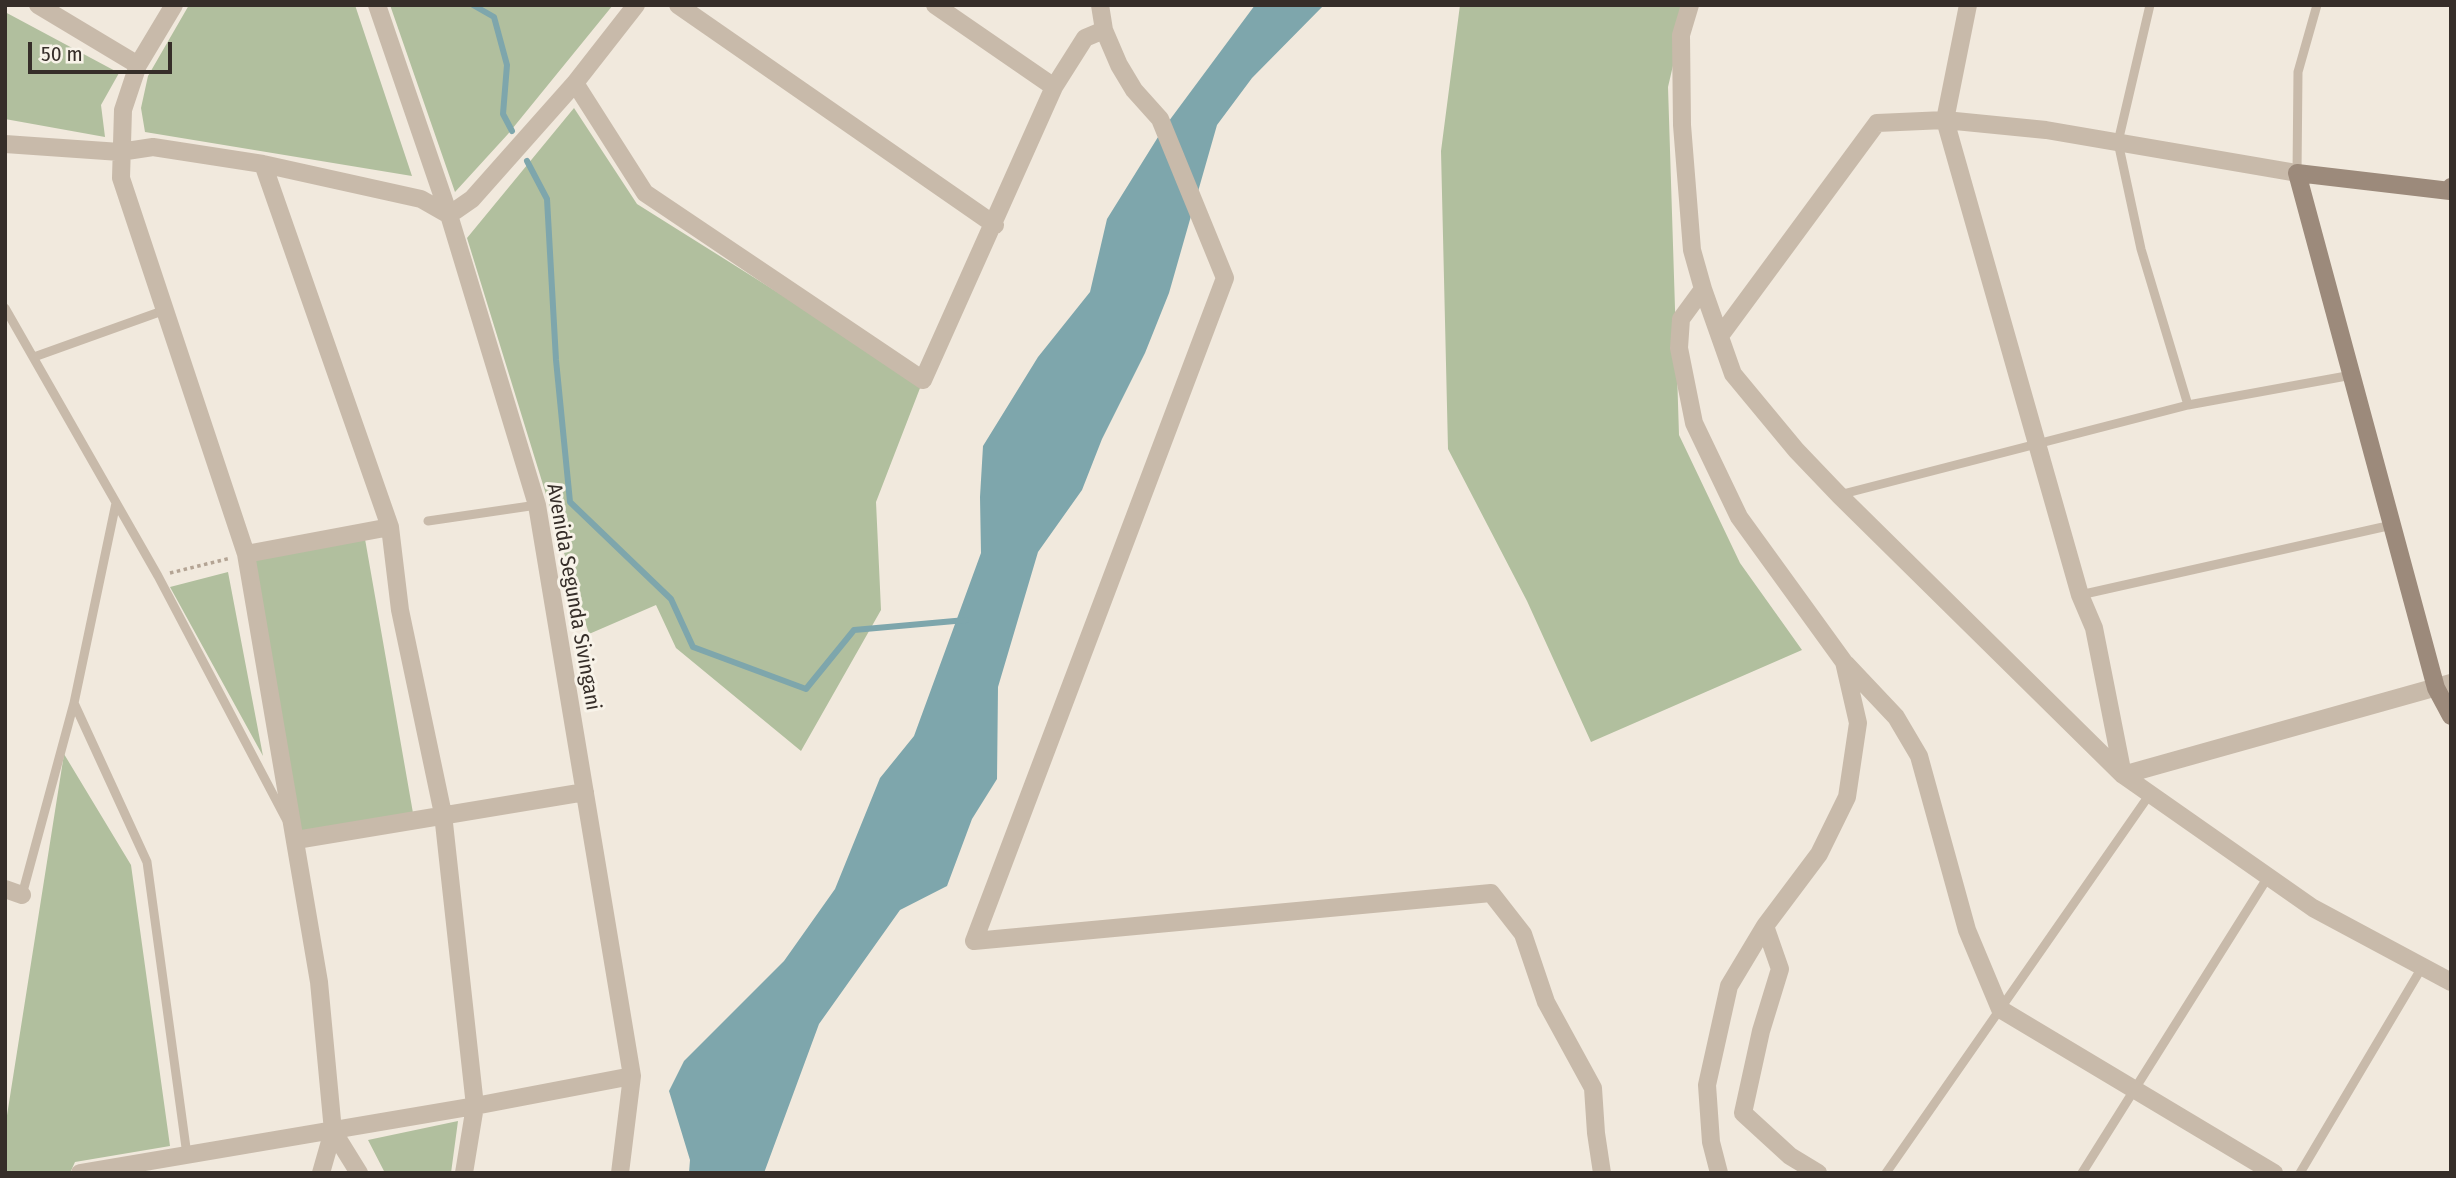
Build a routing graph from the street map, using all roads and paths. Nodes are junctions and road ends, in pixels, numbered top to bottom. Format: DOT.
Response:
graph roads {
  1 [pos="38,5"];
  2 [pos="174,5"];
  3 [pos="377,5"];
  4 [pos="636,5"];
  5 [pos="678,5"];
  6 [pos="935,5"];
  7 [pos="1100,5"];
  8 [pos="1690,5"];
  9 [pos="1968,5"];
  10 [pos="2150,5"];
  11 [pos="2317,5"];
  12 [pos="1104,30"];
  13 [pos="138,65"];
  14 [pos="575,83"];
  15 [pos="1054,87"];
  16 [pos="1945,120"];
  17 [pos="2118,142"];
  18 [pos="5,144"];
  19 [pos="120,152"];
  20 [pos="263,164"];
  21 [pos="2297,173"];
  22 [pos="2451,191"];
  23 [pos="449,215"];
  24 [pos="995,225"];
  25 [pos="1703,289"];
  26 [pos="5,308"];
  27 [pos="165,310"];
  28 [pos="1720,336"];
  29 [pos="34,357"];
  30 [pos="2351,375"];
  31 [pos="2188,405"];
  32 [pos="2036,443"];
  33 [pos="1839,495"];
  34 [pos="116,503"];
  35 [pos="537,505"];
  36 [pos="428,521"];
  37 [pos="2392,525"];
  38 [pos="390,527"];
  39 [pos="246,554"];
  40 [pos="158,576"];
  41 [pos="2080,595"];
  42 [pos="1844,662"];
  43 [pos="2443,685"];
  44 [pos="74,703"];
  45 [pos="2451,716"];
  46 [pos="2123,775"];
  47 [pos="585,792"];
  48 [pos="2150,794"];
  49 [pos="443,814"];
  50 [pos="296,840"];
  51 [pos="2268,877"];
  52 [pos="13,892"];
  53 [pos="1765,926"];
  54 [pos="2421,968"];
  55 [pos="2451,982"];
  56 [pos="2000,1009"];
  57 [pos="632,1076"];
  58 [pos="2134,1090"];
  59 [pos="475,1106"];
  60 [pos="333,1131"];
  61 [pos="187,1154"];
  62 [pos="80,1173"];
  63 [pos="321,1173"];
  64 [pos="359,1173"];
  65 [pos="464,1173"];
  66 [pos="620,1173"];
  67 [pos="1602,1173"];
  68 [pos="1719,1173"];
  69 [pos="1818,1173"];
  70 [pos="1886,1173"];
  71 [pos="2082,1173"];
  72 [pos="2274,1173"];
  73 [pos="2300,1173"];
  1 -- 13 [label="street"];
  2 -- 13 [label="street"];
  3 -- 23 [label="street, Avenida Segunda Sivingani"];
  4 -- 14 [label="street"];
  5 -- 24 [label="street"];
  6 -- 15 [label="street"];
  7 -- 12 [label="street"];
  8 -- 25 [label="street"];
  9 -- 16 [label="street"];
  10 -- 17 [label="lane"];
  11 -- 21 [label="lane"];
  12 -- 15 [label="street"];
  12 -- 67 [label="street"];
  13 -- 19 [label="street"];
  14 -- 23 [label="street"];
  14 -- 24 [label="street"];
  15 -- 24 [label="street"];
  16 -- 17 [label="street"];
  16 -- 28 [label="street"];
  16 -- 32 [label="street"];
  17 -- 21 [label="street"];
  17 -- 31 [label="lane"];
  18 -- 19 [label="street"];
  19 -- 20 [label="street"];
  19 -- 27 [label="street"];
  20 -- 23 [label="street"];
  20 -- 38 [label="street"];
  21 -- 22 [label="street"];
  21 -- 30 [label="street"];
  23 -- 35 [label="street, Avenida Segunda Sivingani"];
  25 -- 28 [label="street"];
  25 -- 42 [label="street"];
  26 -- 29 [label="lane"];
  27 -- 29 [label="lane"];
  27 -- 39 [label="street"];
  28 -- 33 [label="street"];
  29 -- 34 [label="lane"];
  30 -- 31 [label="lane"];
  30 -- 37 [label="street"];
  31 -- 32 [label="lane"];
  32 -- 33 [label="lane"];
  32 -- 41 [label="street"];
  33 -- 46 [label="street"];
  34 -- 40 [label="lane"];
  34 -- 44 [label="lane"];
  35 -- 36 [label="lane"];
  35 -- 47 [label="street, Avenida Segunda Sivingani"];
  37 -- 41 [label="lane"];
  37 -- 43 [label="street"];
  38 -- 39 [label="street"];
  38 -- 49 [label="street"];
  39 -- 40 [label="path"];
  39 -- 50 [label="street"];
  40 -- 50 [label="lane"];
  41 -- 46 [label="street"];
  42 -- 53 [label="street"];
  42 -- 56 [label="street"];
  43 -- 45 [label="street"];
  43 -- 46 [label="street"];
  44 -- 52 [label="lane"];
  44 -- 61 [label="lane"];
  46 -- 48 [label="street"];
  47 -- 49 [label="street"];
  47 -- 57 [label="street, Avenida Segunda Sivingani"];
  48 -- 51 [label="street"];
  48 -- 56 [label="lane"];
  49 -- 50 [label="street"];
  49 -- 59 [label="street"];
  50 -- 60 [label="street"];
  51 -- 54 [label="street"];
  51 -- 58 [label="lane"];
  53 -- 68 [label="street"];
  53 -- 69 [label="street"];
  54 -- 55 [label="street"];
  54 -- 73 [label="lane"];
  56 -- 58 [label="street"];
  56 -- 70 [label="lane"];
  57 -- 59 [label="street"];
  57 -- 66 [label="street, Avenida Segunda Sivingani"];
  58 -- 71 [label="lane"];
  58 -- 72 [label="street"];
  59 -- 60 [label="street"];
  59 -- 65 [label="street"];
  60 -- 61 [label="street"];
  60 -- 63 [label="street"];
  60 -- 64 [label="street"];
  61 -- 62 [label="street"];
}
